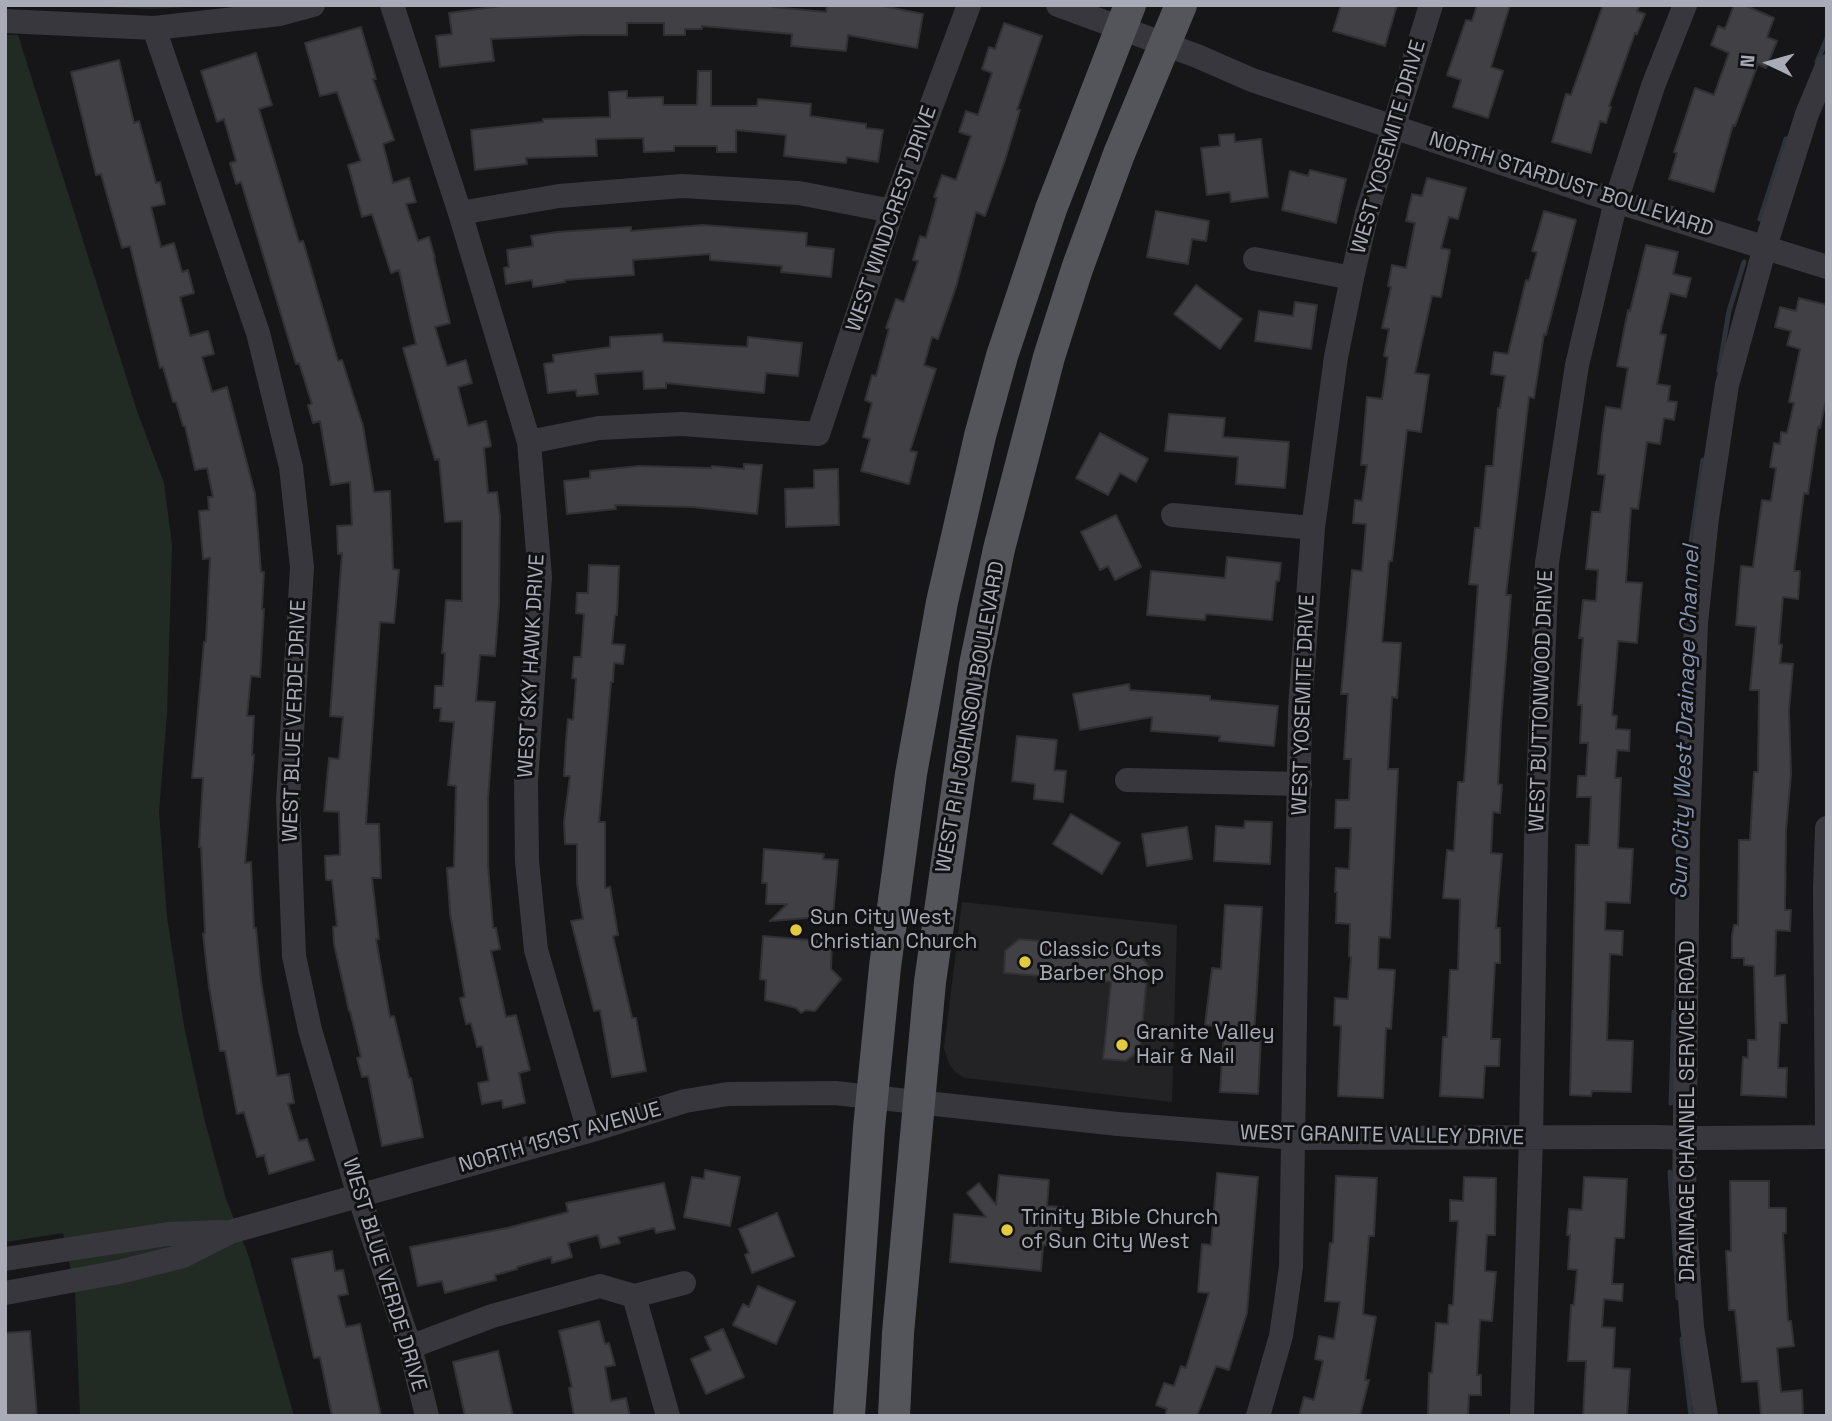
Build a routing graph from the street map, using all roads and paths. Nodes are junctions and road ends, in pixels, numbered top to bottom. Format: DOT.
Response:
graph roads {
  1 [pos="313,5"];
  2 [pos="392,5"];
  3 [pos="969,5"];
  4 [pos="1058,5"];
  5 [pos="1181,5"];
  6 [pos="1432,5"];
  7 [pos="1685,5"];
  8 [pos="5,20"];
  9 [pos="154,28"];
  10 [pos="1139,28"];
  11 [pos="1827,66"];
  12 [pos="1392,127"];
  13 [pos="1616,201"];
  14 [pos="892,211"];
  15 [pos="460,213"];
  16 [pos="1765,247"];
  17 [pos="1255,259"];
  18 [pos="1827,267"];
  19 [pos="1352,278"];
  20 [pos="529,442"];
  21 [pos="1173,515"];
  22 [pos="1313,528"];
  23 [pos="1127,780"];
  24 [pos="1300,784"];
  25 [pos="1827,828"];
  26 [pos="896,1100"];
  27 [pos="1827,1126"];
  28 [pos="589,1131"];
  29 [pos="1827,1137"];
  30 [pos="1295,1138"];
  31 [pos="1531,1139"];
  32 [pos="359,1196"];
  33 [pos="230,1232"];
  34 [pos="5,1259"];
  35 [pos="684,1283"];
  36 [pos="5,1293"];
  37 [pos="634,1296"];
  38 [pos="410,1347"];
  39 [pos="427,1416"];
  40 [pos="668,1416"];
  41 [pos="849,1416"];
  42 [pos="894,1416"];
  43 [pos="1258,1416"];
  44 [pos="1522,1416"];
  45 [pos="1706,1416"];
  1 -- 9 [label="street"];
  2 -- 15 [label="street, WEST SKY HAWK DRIVE"];
  3 -- 14 [label="street, WEST WINDCREST DRIVE"];
  4 -- 10 [label="street, NORTH STARDUST BOULEVARD"];
  5 -- 10 [label="main road, WEST R H JOHNSON BOULEVARD"];
  6 -- 12 [label="street, WEST YOSEMITE DRIVE"];
  7 -- 13 [label="street, WEST BUTTONWOOD DRIVE"];
  8 -- 9 [label="street"];
  9 -- 32 [label="street, WEST BLUE VERDE DRIVE"];
  10 -- 12 [label="street, NORTH STARDUST BOULEVARD"];
  10 -- 26 [label="main road, WEST R H JOHNSON BOULEVARD"];
  10 -- 26 [label="main road, WEST R H JOHNSON BOULEVARD"];
  11 -- 16 [label="street, DRAINAGE CHANNEL SERVICE ROAD"];
  12 -- 13 [label="street, NORTH STARDUST BOULEVARD"];
  12 -- 19 [label="street, WEST YOSEMITE DRIVE"];
  13 -- 16 [label="street, NORTH STARDUST BOULEVARD"];
  13 -- 31 [label="street, WEST BUTTONWOOD DRIVE"];
  14 -- 15 [label="street"];
  14 -- 20 [label="street, WEST WINDCREST DRIVE"];
  15 -- 20 [label="street, WEST SKY HAWK DRIVE"];
  16 -- 18 [label="street, NORTH STARDUST BOULEVARD"];
  16 -- 45 [label="street, DRAINAGE CHANNEL SERVICE ROAD"];
  17 -- 19 [label="street"];
  19 -- 22 [label="street, WEST YOSEMITE DRIVE"];
  20 -- 28 [label="street, WEST SKY HAWK DRIVE"];
  21 -- 22 [label="street"];
  22 -- 24 [label="street, WEST YOSEMITE DRIVE"];
  23 -- 24 [label="street"];
  24 -- 30 [label="street, WEST YOSEMITE DRIVE"];
  25 -- 27 [label="street"];
  26 -- 28 [label="street, NORTH 151ST AVENUE"];
  26 -- 30 [label="street, WEST GRANITE VALLEY DRIVE"];
  26 -- 41 [label="main road, WEST R H JOHNSON BOULEVARD"];
  26 -- 42 [label="main road, WEST R H JOHNSON BOULEVARD"];
  28 -- 32 [label="street, NORTH 151ST AVENUE"];
  29 -- 31 [label="street, WEST GRANITE VALLEY DRIVE, bridge"];
  30 -- 31 [label="street, WEST GRANITE VALLEY DRIVE"];
  30 -- 43 [label="street, WEST YOSEMITE DRIVE"];
  31 -- 44 [label="street, WEST BUTTONWOOD DRIVE"];
  32 -- 33 [label="street, NORTH 151ST AVENUE"];
  32 -- 38 [label="street, WEST BLUE VERDE DRIVE"];
  33 -- 34 [label="street, NORTH 151ST AVENUE"];
  33 -- 36 [label="street, NORTH 151ST AVENUE"];
  35 -- 37 [label="street"];
  37 -- 38 [label="street"];
  37 -- 40 [label="street"];
  38 -- 39 [label="street, WEST BLUE VERDE DRIVE"];
}
